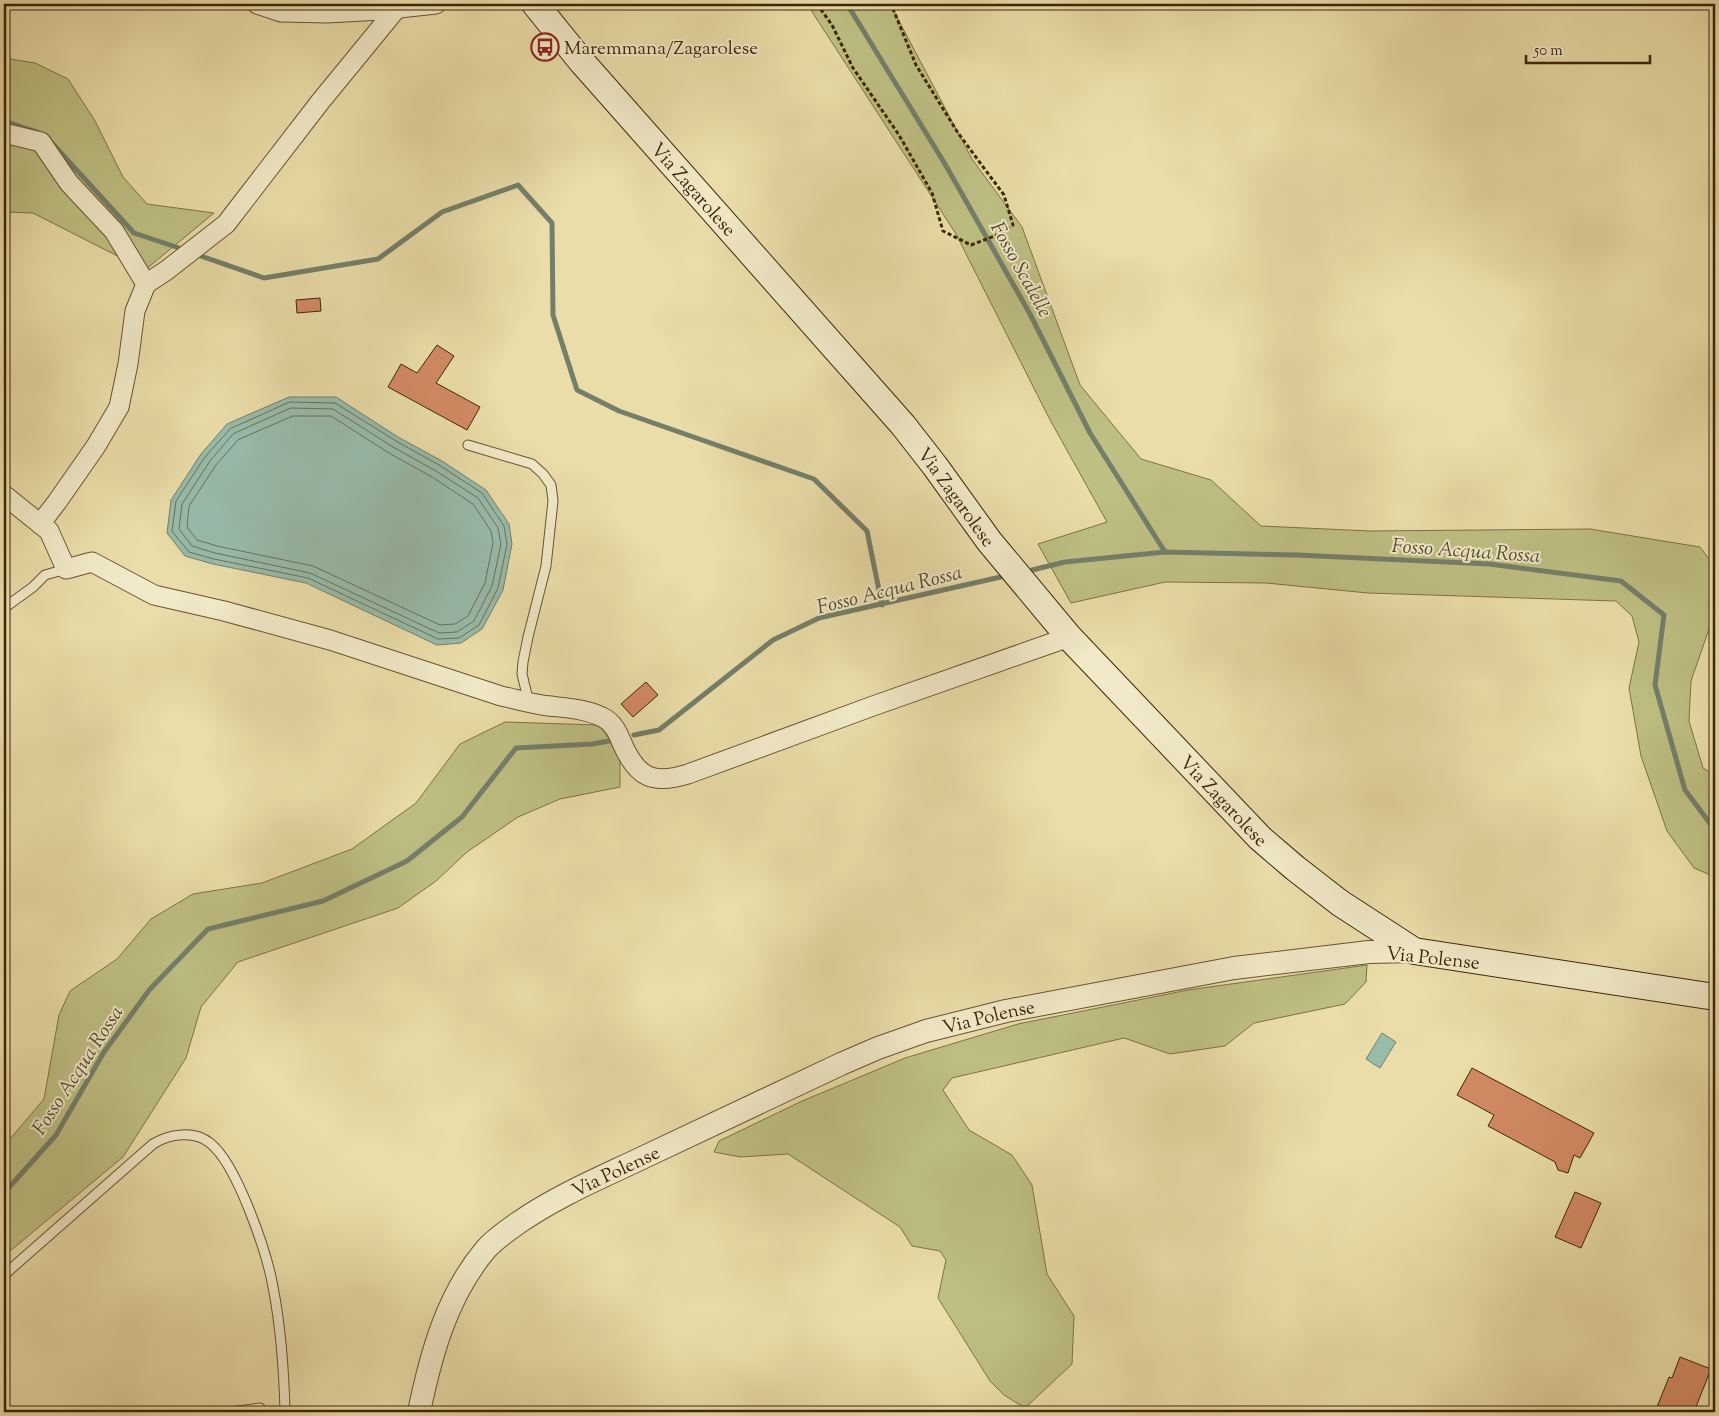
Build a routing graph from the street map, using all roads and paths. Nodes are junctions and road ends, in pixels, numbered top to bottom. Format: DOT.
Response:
graph roads {
  1 [pos="257,4"];
  2 [pos="436,4"];
  3 [pos="535,4"];
  4 [pos="817,4"];
  5 [pos="890,4"];
  6 [pos="397,8"];
  7 [pos="4,133"];
  8 [pos="146,284"];
  9 [pos="468,445"];
  10 [pos="4,495"];
  11 [pos="40,524"];
  12 [pos="66,569"];
  13 [pos="4,608"];
  14 [pos="1069,637"];
  15 [pos="529,703"];
  16 [pos="1414,951"];
  17 [pos="1715,997"];
  18 [pos="4,1275"];
  19 [pos="260,1408"];
  20 [pos="231,1412"];
  21 [pos="285,1412"];
  22 [pos="419,1412"];
  1 -- 6 [label="street"];
  2 -- 6 [label="street"];
  3 -- 14 [label="main road, Via Zagarolese"];
  4 -- 5 [label="path"];
  6 -- 8 [label="street"];
  7 -- 8 [label="street"];
  8 -- 11 [label="street"];
  9 -- 15 [label="lane"];
  10 -- 11 [label="street"];
  11 -- 12 [label="street"];
  12 -- 13 [label="lane"];
  12 -- 15 [label="street"];
  14 -- 15 [label="street"];
  14 -- 16 [label="main road, Via Zagarolese"];
  16 -- 17 [label="main road, Via Polense"];
  16 -- 22 [label="street, Via Polense"];
  18 -- 21 [label="lane"];
  19 -- 20 [label="lane"];
}
